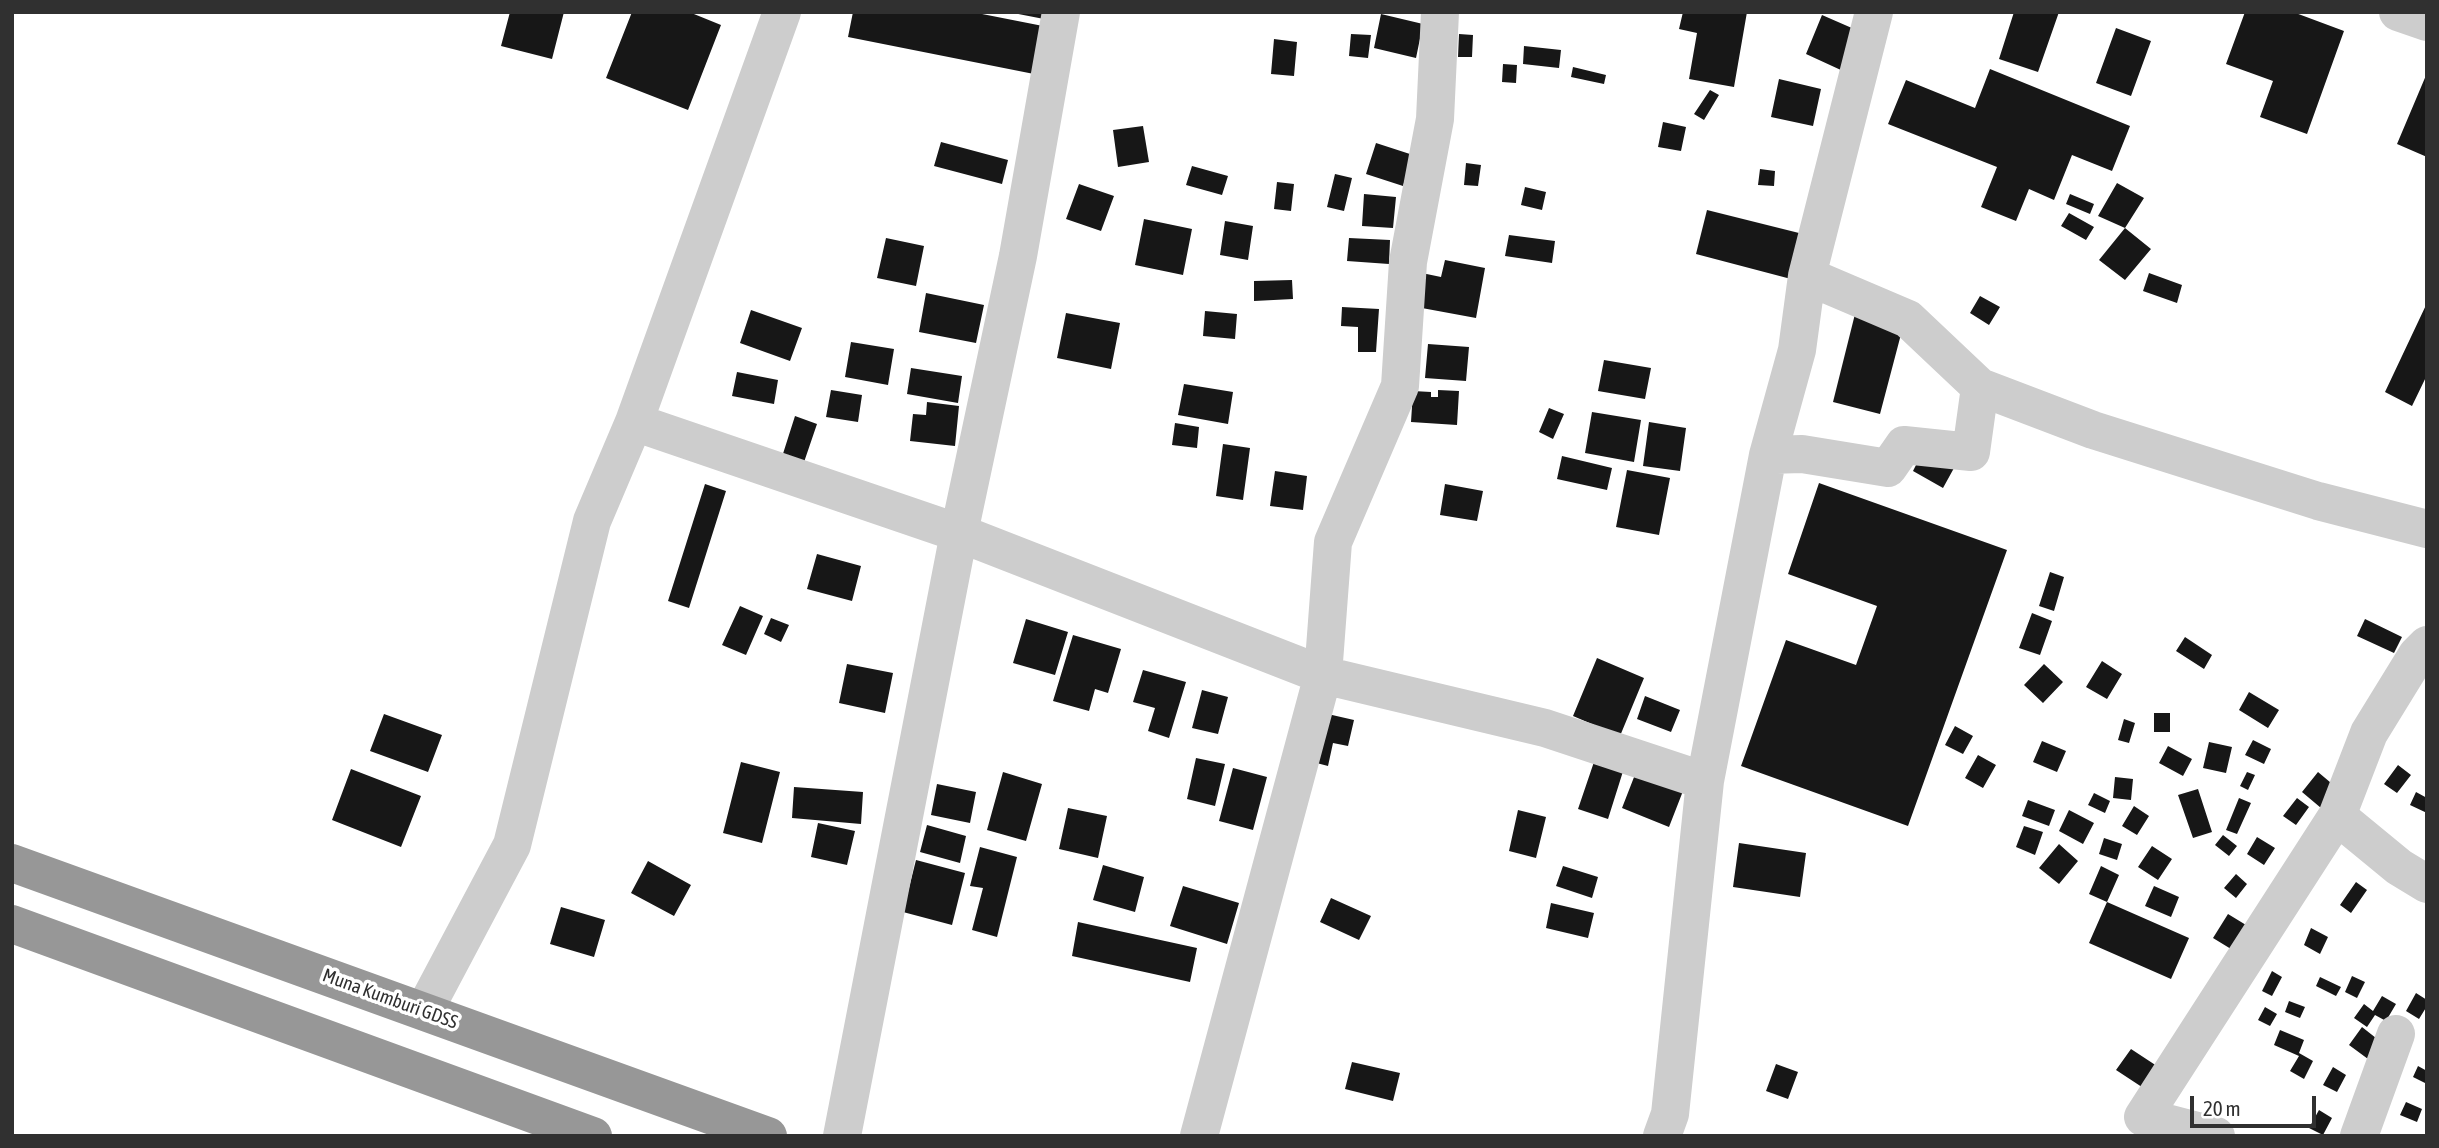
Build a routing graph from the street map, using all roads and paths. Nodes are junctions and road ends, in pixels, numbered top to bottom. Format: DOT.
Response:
graph roads {
  1 [pos="782,12"];
  2 [pos="1061,12"];
  3 [pos="1440,12"];
  4 [pos="1874,12"];
  5 [pos="2398,12"];
  6 [pos="2427,22"];
  7 [pos="1807,276"];
  8 [pos="1980,387"];
  9 [pos="634,422"];
  10 [pos="1768,455"];
  11 [pos="2427,529"];
  12 [pos="959,533"];
  13 [pos="2427,645"];
  14 [pos="1322,675"];
  15 [pos="1705,781"];
  16 [pos="2337,816"];
  17 [pos="12,863"];
  18 [pos="2427,884"];
  19 [pos="12,924"];
  20 [pos="424,1012"];
  21 [pos="2396,1034"];
  22 [pos="2138,1126"];
  23 [pos="593,1136"];
  24 [pos="768,1136"];
  25 [pos="842,1136"];
  26 [pos="1199,1136"];
  27 [pos="1662,1136"];
  28 [pos="2216,1136"];
  29 [pos="2358,1136"];
  1 -- 9 [label="street"];
  2 -- 12 [label="street"];
  3 -- 14 [label="street"];
  4 -- 7 [label="street"];
  5 -- 6 [label="street"];
  7 -- 8 [label="street"];
  7 -- 10 [label="street"];
  8 -- 10 [label="street"];
  8 -- 11 [label="street"];
  9 -- 12 [label="street"];
  9 -- 20 [label="street"];
  10 -- 15 [label="street"];
  12 -- 14 [label="street"];
  12 -- 25 [label="street"];
  13 -- 16 [label="street"];
  14 -- 15 [label="street"];
  14 -- 26 [label="street"];
  15 -- 27 [label="street"];
  16 -- 18 [label="street"];
  16 -- 22 [label="street"];
  17 -- 20 [label="highway, Muna Kumburi GDSS"];
  19 -- 23 [label="highway"];
  20 -- 24 [label="highway, Muna Kumburi GDSS"];
  21 -- 29 [label="street"];
  22 -- 28 [label="street"];
}
